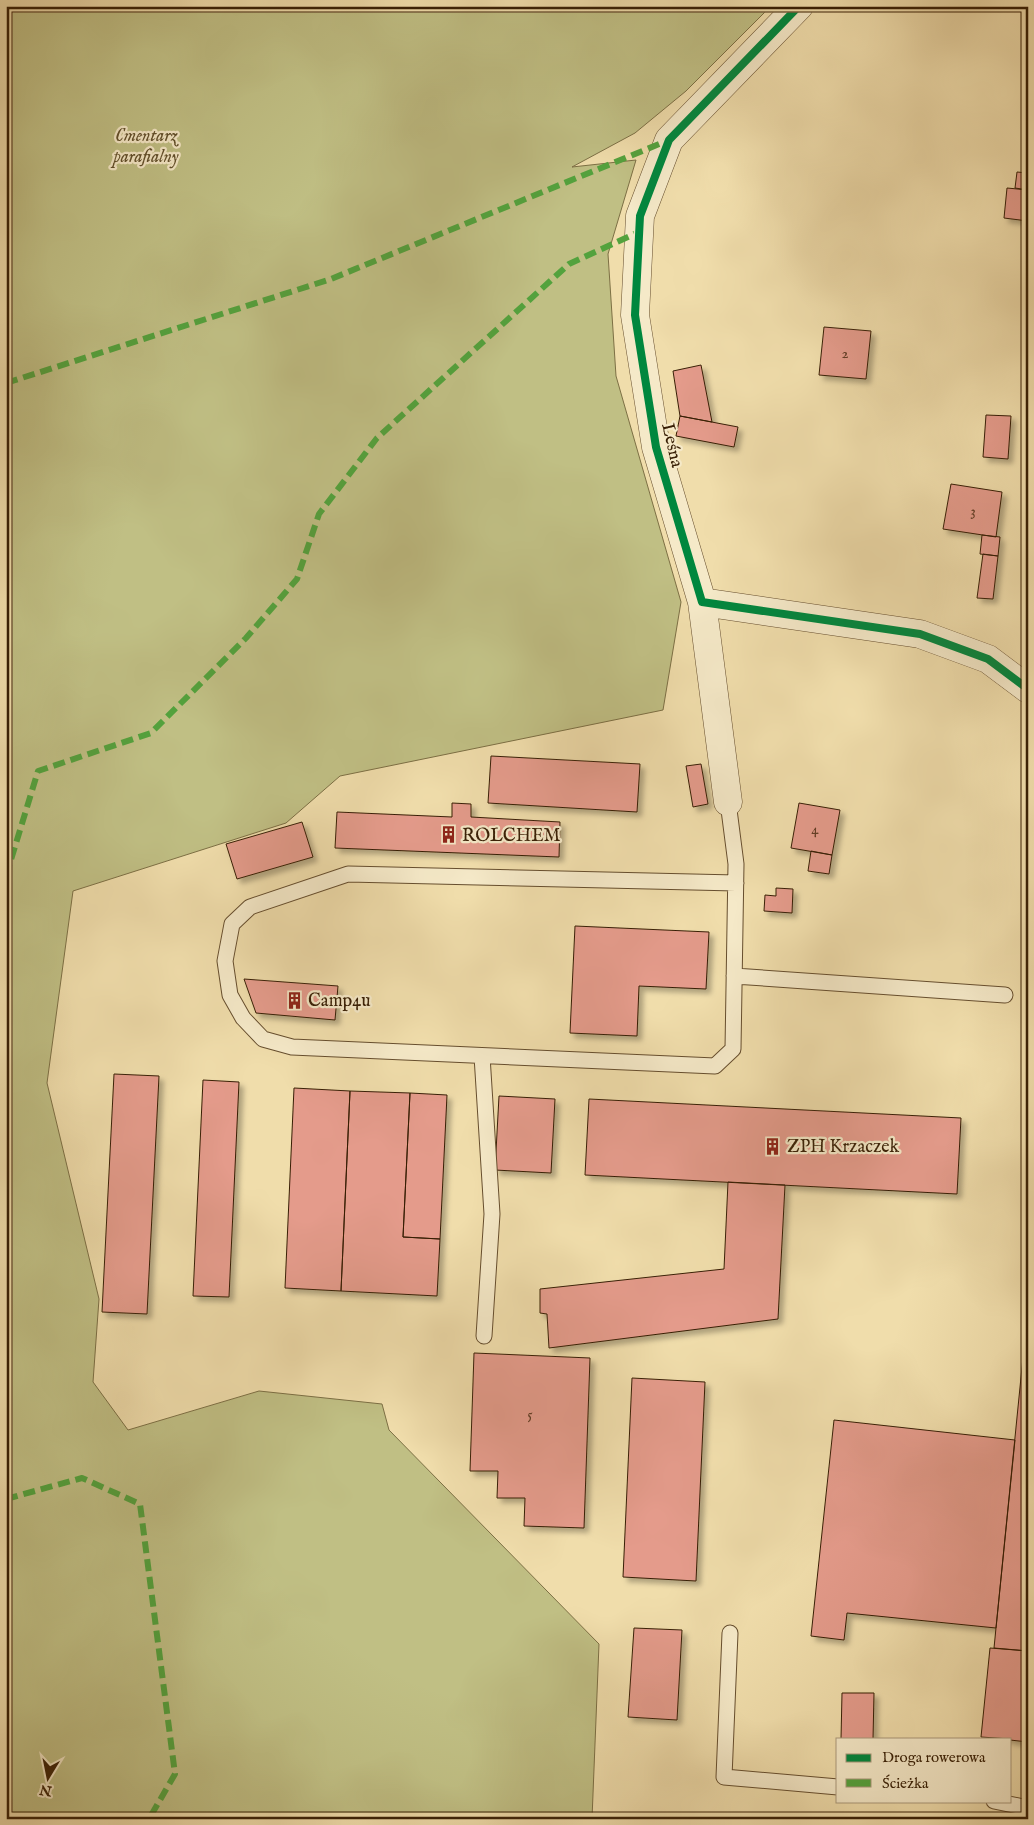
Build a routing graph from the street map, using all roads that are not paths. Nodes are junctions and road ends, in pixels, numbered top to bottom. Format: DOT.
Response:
graph roads {
  1 [pos="799,6"];
  2 [pos="702,602"];
  3 [pos="1028,689"];
  4 [pos="728,802"];
  5 [pos="736,883"];
  6 [pos="734,976"];
  7 [pos="1005,995"];
  8 [pos="482,1056"];
  9 [pos="484,1336"];
  10 [pos="730,1633"];
  11 [pos="836,1787"];
  12 [pos="999,1802"];
  13 [pos="1028,1808"];
  1 -- 2 [label="street, Leśna"];
  2 -- 3 [label="street"];
  2 -- 4 [label="street, Leśna"];
  4 -- 5 [label="lane"];
  5 -- 6 [label="lane"];
  5 -- 8 [label="lane"];
  6 -- 7 [label="lane"];
  6 -- 8 [label="lane"];
  8 -- 9 [label="lane"];
  10 -- 11 [label="lane"];
  12 -- 13 [label="lane"];
}
